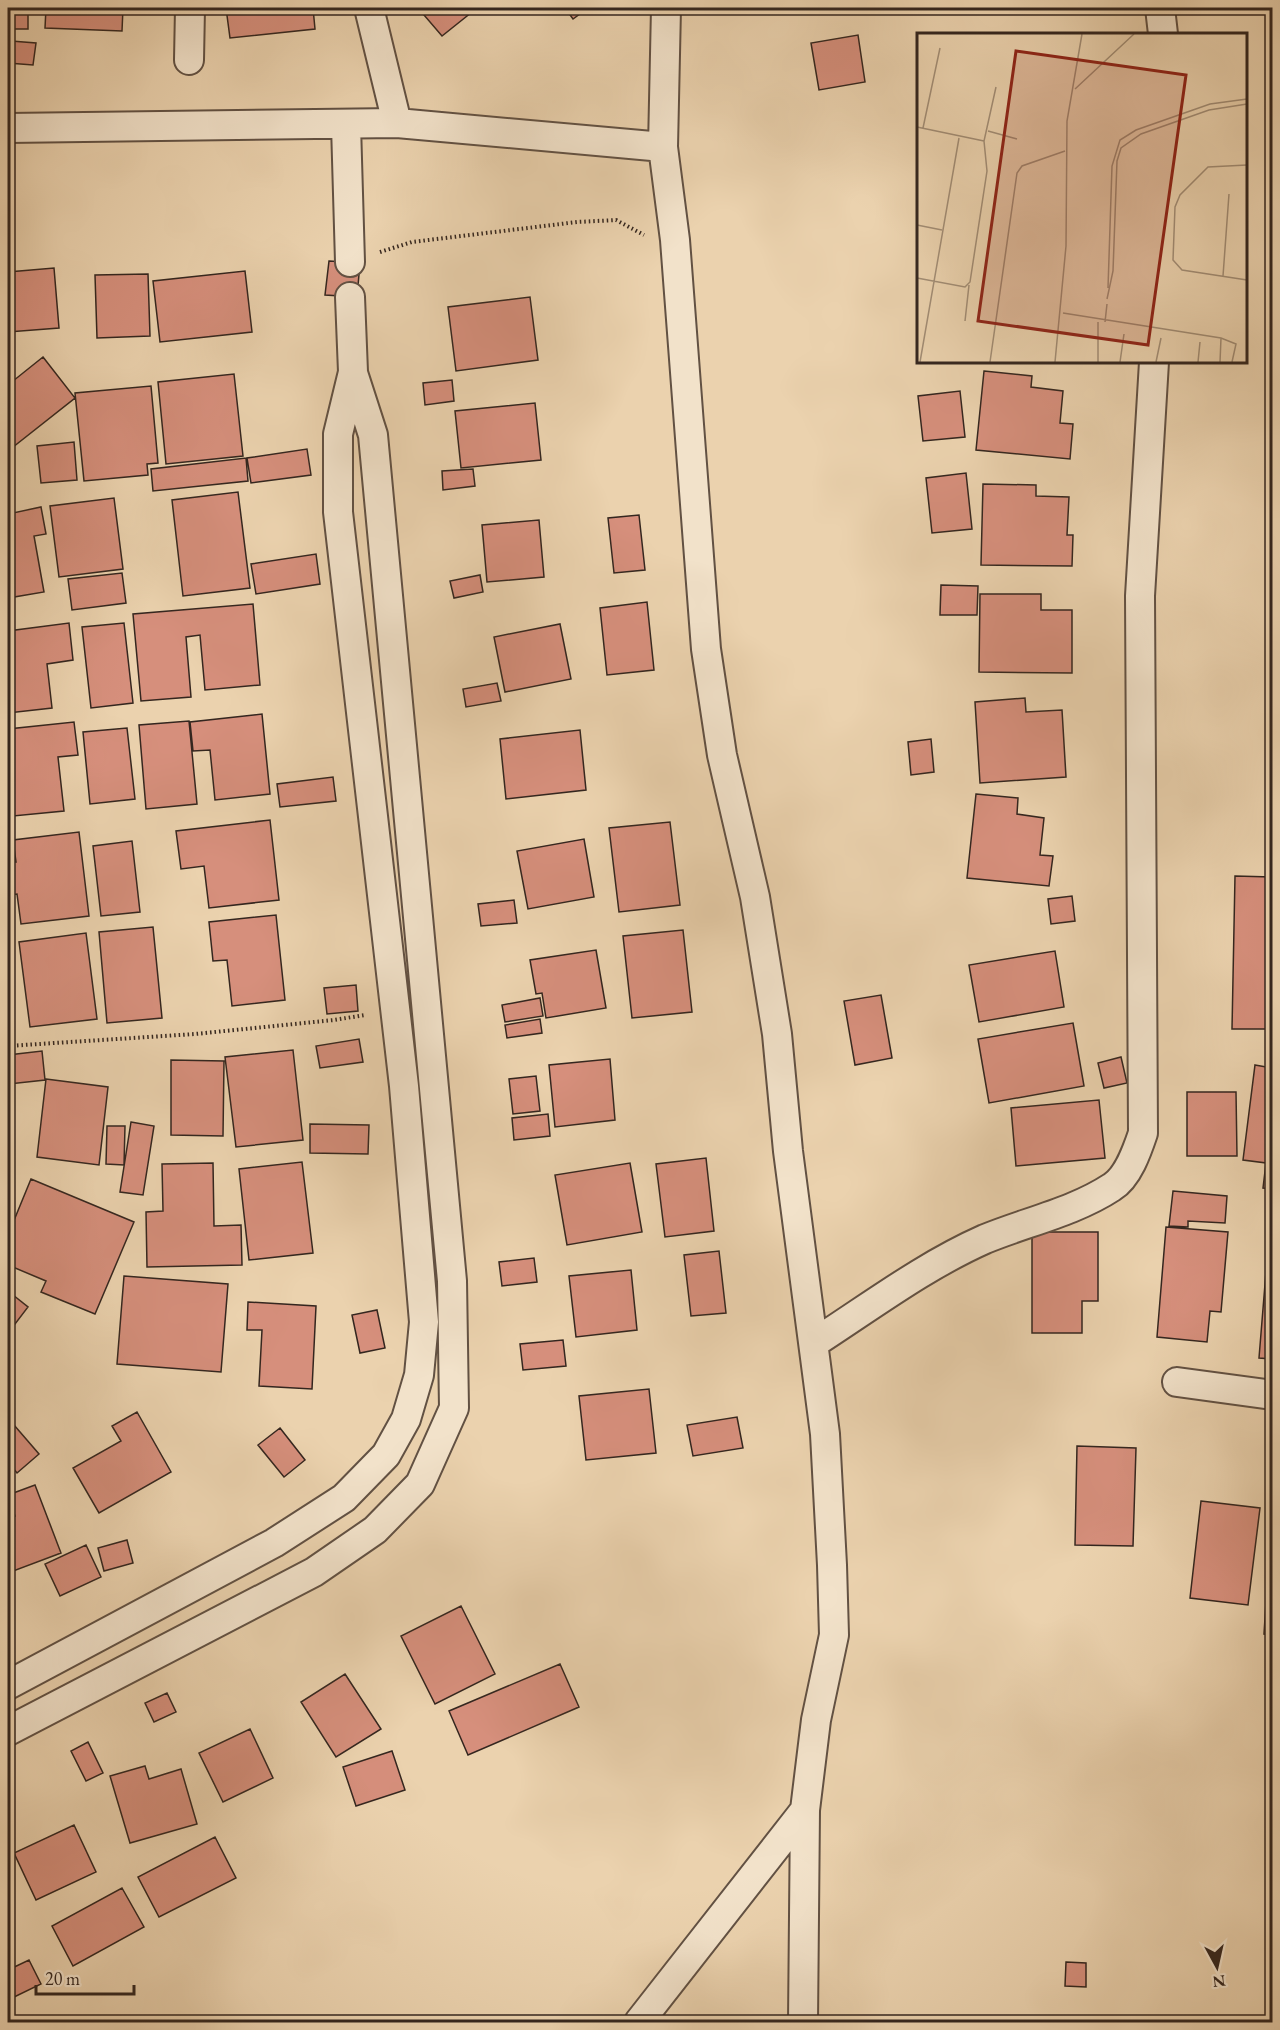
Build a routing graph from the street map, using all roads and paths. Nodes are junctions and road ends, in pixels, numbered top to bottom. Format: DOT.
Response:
graph roads {
  1 [pos="190,8"];
  2 [pos="369,8"];
  3 [pos="666,8"];
  4 [pos="1160,8"];
  5 [pos="1163,33"];
  6 [pos="189,60"];
  7 [pos="397,123"];
  8 [pos="346,125"];
  9 [pos="8,128"];
  10 [pos="663,147"];
  11 [pos="675,240"];
  12 [pos="350,262"];
  13 [pos="350,297"];
  14 [pos="1154,363"];
  15 [pos="352,372"];
  16 [pos="427,1008"];
  17 [pos="396,1010"];
  18 [pos="8,1046"];
  19 [pos="814,1343"];
  20 [pos="1176,1382"];
  21 [pos="1272,1395"];
  22 [pos="8,1685"];
  23 [pos="8,1731"];
  24 [pos="805,1810"];
  25 [pos="639,2022"];
  26 [pos="803,2022"];
  1 -- 6 [label="street"];
  2 -- 7 [label="street"];
  3 -- 10 [label="street"];
  4 -- 5 [label="street"];
  7 -- 8 [label="street"];
  7 -- 10 [label="street"];
  8 -- 9 [label="street"];
  8 -- 12 [label="street"];
  10 -- 11 [label="street"];
  11 -- 12 [label="path"];
  11 -- 19 [label="street"];
  13 -- 15 [label="street"];
  14 -- 19 [label="street"];
  15 -- 16 [label="street"];
  15 -- 17 [label="street"];
  16 -- 17 [label="street"];
  16 -- 23 [label="street"];
  17 -- 18 [label="path"];
  17 -- 22 [label="street"];
  19 -- 24 [label="street"];
  20 -- 21 [label="street"];
  24 -- 25 [label="street"];
  24 -- 26 [label="street"];
}
